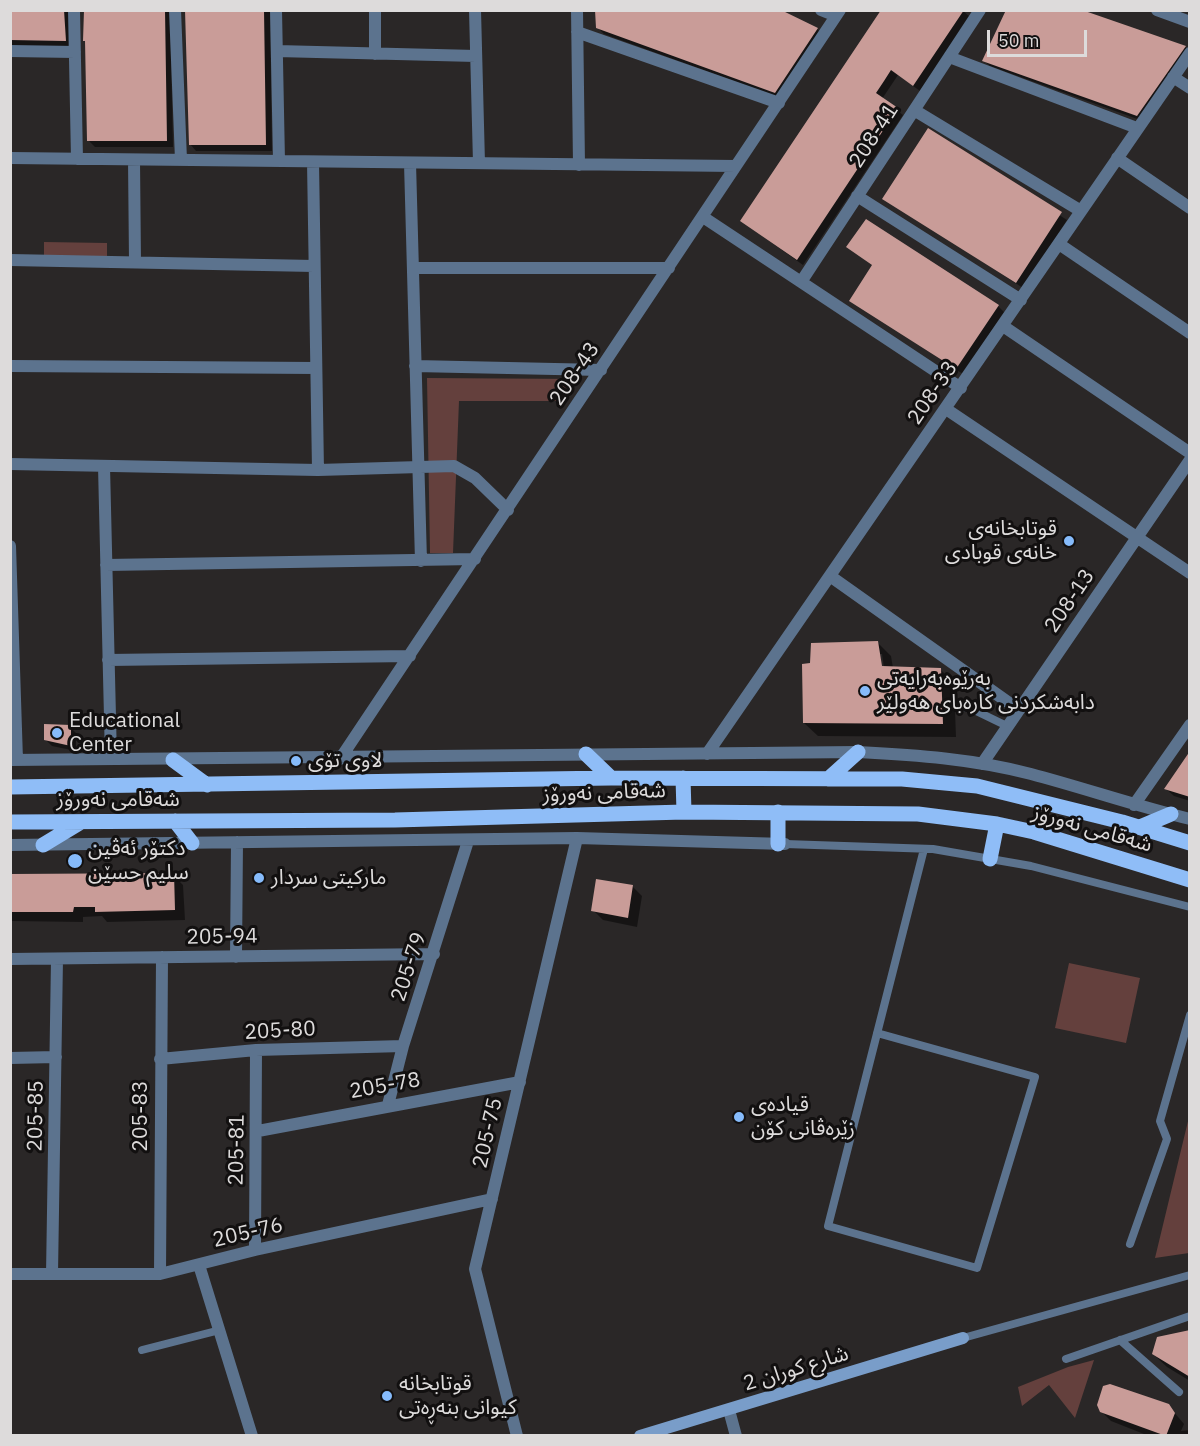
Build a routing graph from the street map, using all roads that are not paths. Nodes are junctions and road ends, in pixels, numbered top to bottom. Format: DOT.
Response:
graph roads {
  1 [pos="74,10"];
  2 [pos="176,10"];
  3 [pos="276,10"];
  4 [pos="375,10"];
  5 [pos="475,10"];
  6 [pos="576,10"];
  7 [pos="821,10"];
  8 [pos="980,10"];
  9 [pos="1157,10"];
  10 [pos="838,13"];
  11 [pos="1190,22"];
  12 [pos="577,32"];
  13 [pos="10,51"];
  14 [pos="277,51"];
  15 [pos="75,52"];
  16 [pos="1190,53"];
  17 [pos="375,54"];
  18 [pos="476,56"];
  19 [pos="949,57"];
  20 [pos="1173,77"];
  21 [pos="1190,88"];
  22 [pos="779,103"];
  23 [pos="914,110"];
  24 [pos="1137,128"];
  25 [pos="10,158"];
  26 [pos="1117,158"];
  27 [pos="77,159"];
  28 [pos="134,160"];
  29 [pos="181,160"];
  30 [pos="279,161"];
  31 [pos="313,162"];
  32 [pos="410,163"];
  33 [pos="479,164"];
  34 [pos="579,165"];
  35 [pos="736,166"];
  36 [pos="857,196"];
  37 [pos="1190,208"];
  38 [pos="1081,211"];
  39 [pos="703,217"];
  40 [pos="1059,244"];
  41 [pos="10,260"];
  42 [pos="135,262"];
  43 [pos="315,266"];
  44 [pos="412,268"];
  45 [pos="669,268"];
  46 [pos="801,282"];
  47 [pos="1021,300"];
  48 [pos="1003,326"];
  49 [pos="1190,333"];
  50 [pos="10,366"];
  51 [pos="415,366"];
  52 [pos="316,368"];
  53 [pos="601,370"];
  54 [pos="961,388"];
  55 [pos="946,410"];
  56 [pos="1190,453"];
  57 [pos="1190,460"];
  58 [pos="10,464"];
  59 [pos="104,466"];
  60 [pos="419,467"];
  61 [pos="318,470"];
  62 [pos="508,510"];
  63 [pos="1137,537"];
  64 [pos="10,546"];
  65 [pos="475,559"];
  66 [pos="421,561"];
  67 [pos="106,565"];
  68 [pos="1190,573"];
  69 [pos="830,576"];
  70 [pos="410,656"];
  71 [pos="108,660"];
  72 [pos="948,703"];
  73 [pos="1019,710"];
  74 [pos="1190,725"];
  75 [pos="1007,726"];
  76 [pos="858,752"];
  77 [pos="586,754"];
  78 [pos="708,754"];
  79 [pos="111,759"];
  80 [pos="340,759"];
  81 [pos="14,760"];
  82 [pos="173,760"];
  83 [pos="982,764"];
  84 [pos="611,778"];
  85 [pos="683,778"];
  86 [pos="828,778"];
  87 [pos="207,785"];
  88 [pos="10,787"];
  89 [pos="1134,805"];
  90 [pos="684,812"];
  91 [pos="778,812"];
  92 [pos="1171,814"];
  93 [pos="1190,819"];
  94 [pos="175,821"];
  95 [pos="10,822"];
  96 [pos="81,822"];
  97 [pos="997,824"];
  98 [pos="1140,827"];
  99 [pos="577,838"];
  100 [pos="468,841"];
  101 [pos="237,842"];
  102 [pos="192,843"];
  103 [pos="1190,843"];
  104 [pos="782,844"];
  105 [pos="10,845"];
  106 [pos="43,845"];
  107 [pos="924,849"];
  108 [pos="990,859"];
  109 [pos="1190,880"];
  110 [pos="1190,908"];
  111 [pos="434,954"];
  112 [pos="162,957"];
  113 [pos="236,957"];
  114 [pos="10,959"];
  115 [pos="57,959"];
  116 [pos="1190,1015"];
  117 [pos="877,1033"];
  118 [pos="403,1046"];
  119 [pos="256,1050"];
  120 [pos="56,1057"];
  121 [pos="10,1058"];
  122 [pos="160,1059"];
  123 [pos="520,1082"];
  124 [pos="388,1105"];
  125 [pos="258,1131"];
  126 [pos="492,1199"];
  127 [pos="1130,1244"];
  128 [pos="255,1250"];
  129 [pos="199,1265"];
  130 [pos="10,1274"];
  131 [pos="52,1274"];
  132 [pos="160,1274"];
  133 [pos="1190,1275"];
  134 [pos="1190,1316"];
  135 [pos="220,1330"];
  136 [pos="963,1338"];
  137 [pos="1120,1340"];
  138 [pos="142,1350"];
  139 [pos="1066,1359"];
  140 [pos="1179,1392"];
  141 [pos="729,1410"];
  142 [pos="252,1436"];
  143 [pos="517,1436"];
  144 [pos="640,1436"];
  145 [pos="736,1436"];
  1 -- 15 [label="street"];
  2 -- 29 [label="street"];
  3 -- 14 [label="street"];
  4 -- 17 [label="street"];
  5 -- 18 [label="street"];
  6 -- 12 [label="street"];
  7 -- 10 [label="street"];
  8 -- 19 [label="street, 208-41"];
  9 -- 11 [label="street"];
  10 -- 22 [label="street, 208-43"];
  12 -- 22 [label="street"];
  12 -- 34 [label="street"];
  13 -- 15 [label="street"];
  14 -- 17 [label="street"];
  14 -- 30 [label="street"];
  15 -- 27 [label="street"];
  16 -- 20 [label="street, 208-33"];
  17 -- 18 [label="street"];
  18 -- 33 [label="street"];
  19 -- 23 [label="street, 208-41"];
  19 -- 24 [label="street"];
  20 -- 21 [label="street"];
  20 -- 24 [label="street, 208-33"];
  22 -- 35 [label="street, 208-43"];
  23 -- 36 [label="street, 208-41"];
  23 -- 38 [label="street"];
  24 -- 26 [label="street, 208-33"];
  25 -- 27 [label="street"];
  26 -- 37 [label="street"];
  26 -- 38 [label="street, 208-33"];
  27 -- 28 [label="street"];
  28 -- 29 [label="street"];
  28 -- 42 [label="street"];
  29 -- 30 [label="street"];
  30 -- 31 [label="street"];
  31 -- 32 [label="street"];
  31 -- 43 [label="street"];
  32 -- 33 [label="street"];
  32 -- 44 [label="street"];
  33 -- 34 [label="street"];
  34 -- 35 [label="street"];
  35 -- 39 [label="street, 208-43"];
  36 -- 46 [label="street, 208-41"];
  36 -- 47 [label="street"];
  38 -- 40 [label="street, 208-33"];
  39 -- 45 [label="street, 208-43"];
  39 -- 46 [label="street"];
  40 -- 47 [label="street, 208-33"];
  40 -- 49 [label="street"];
  41 -- 42 [label="street"];
  42 -- 43 [label="street"];
  43 -- 52 [label="street"];
  44 -- 45 [label="street"];
  44 -- 51 [label="street"];
  45 -- 53 [label="street, 208-43"];
  46 -- 54 [label="street"];
  47 -- 48 [label="street, 208-33"];
  48 -- 54 [label="street, 208-33"];
  48 -- 56 [label="street"];
  50 -- 52 [label="street"];
  51 -- 53 [label="street"];
  51 -- 60 [label="street"];
  52 -- 61 [label="street"];
  53 -- 62 [label="street, 208-43"];
  54 -- 55 [label="street, 208-33"];
  55 -- 63 [label="street"];
  55 -- 69 [label="street, 208-33"];
  57 -- 63 [label="street, 208-13"];
  58 -- 59 [label="street"];
  59 -- 61 [label="street"];
  59 -- 67 [label="street"];
  60 -- 61 [label="street"];
  60 -- 62 [label="street"];
  60 -- 66 [label="street"];
  62 -- 65 [label="street, 208-43"];
  63 -- 68 [label="street"];
  63 -- 73 [label="street, 208-13"];
  64 -- 81 [label="street"];
  65 -- 66 [label="street"];
  65 -- 70 [label="street, 208-43"];
  66 -- 67 [label="street"];
  67 -- 71 [label="street"];
  69 -- 73 [label="street"];
  69 -- 78 [label="street, 208-33"];
  70 -- 71 [label="street"];
  70 -- 80 [label="street, 208-43"];
  71 -- 79 [label="street"];
  72 -- 75 [label="lane"];
  73 -- 75 [label="street, 208-13"];
  74 -- 89 [label="street"];
  75 -- 83 [label="street, 208-13"];
  76 -- 78 [label="street"];
  76 -- 83 [label="street"];
  76 -- 86 [label="main road"];
  77 -- 78 [label="street"];
  77 -- 80 [label="street"];
  77 -- 84 [label="main road"];
  79 -- 81 [label="street"];
  79 -- 82 [label="street"];
  80 -- 82 [label="street"];
  82 -- 87 [label="main road"];
  83 -- 89 [label="street"];
  84 -- 85 [label="main road, شەقامی نەورۆز"];
  84 -- 87 [label="main road, شەقامی نەورۆز"];
  85 -- 86 [label="main road, شەقامی نەورۆز"];
  85 -- 90 [label="main road"];
  86 -- 98 [label="main road, شەقامی نەورۆز"];
  87 -- 88 [label="main road, شەقامی نەورۆز"];
  89 -- 92 [label="street"];
  90 -- 91 [label="main road, شەقامی نەورۆز"];
  90 -- 94 [label="main road, شەقامی نەورۆز"];
  91 -- 97 [label="main road, شەقامی نەورۆز"];
  91 -- 104 [label="main road"];
  92 -- 93 [label="street"];
  92 -- 98 [label="main road"];
  94 -- 96 [label="main road, شەقامی نەورۆز"];
  94 -- 102 [label="main road"];
  95 -- 96 [label="main road, شەقامی نەورۆز"];
  96 -- 106 [label="main road"];
  97 -- 108 [label="main road"];
  97 -- 109 [label="main road, شەقامی نەورۆز"];
  98 -- 103 [label="main road, شەقامی نەورۆز"];
  99 -- 100 [label="street"];
  99 -- 104 [label="street"];
  99 -- 123 [label="street, 205-75"];
  100 -- 101 [label="street"];
  100 -- 111 [label="street, 205-79"];
  101 -- 102 [label="street"];
  101 -- 113 [label="street"];
  102 -- 106 [label="street"];
  104 -- 107 [label="lane"];
  105 -- 106 [label="street"];
  107 -- 108 [label="lane"];
  107 -- 117 [label="lane"];
  108 -- 110 [label="lane"];
  111 -- 113 [label="street, 205-94"];
  111 -- 118 [label="street, 205-79"];
  112 -- 113 [label="street, 205-94"];
  112 -- 115 [label="street, 205-94"];
  112 -- 122 [label="street, 205-83"];
  114 -- 115 [label="street, 205-94"];
  115 -- 120 [label="street, 205-85"];
  116 -- 127 [label="lane"];
  117 -- 117 [label="lane"];
  118 -- 119 [label="street, 205-80"];
  118 -- 124 [label="street, 205-79"];
  119 -- 122 [label="street, 205-80"];
  119 -- 125 [label="street, 205-81"];
  120 -- 121 [label="street"];
  120 -- 131 [label="street, 205-85"];
  122 -- 132 [label="street, 205-83"];
  123 -- 124 [label="street, 205-78"];
  123 -- 126 [label="street, 205-75"];
  124 -- 125 [label="street, 205-78"];
  125 -- 128 [label="street, 205-81"];
  126 -- 128 [label="street, 205-76"];
  126 -- 143 [label="street, 205-75"];
  128 -- 129 [label="street, 205-76"];
  129 -- 132 [label="street, 205-76"];
  129 -- 135 [label="street"];
  130 -- 131 [label="street, 205-76"];
  131 -- 132 [label="street, 205-76"];
  133 -- 136 [label="lane"];
  134 -- 137 [label="lane"];
  135 -- 138 [label="lane"];
  135 -- 142 [label="street"];
  136 -- 141 [label="street, شارع كوران 2"];
  137 -- 139 [label="lane"];
  137 -- 140 [label="lane"];
  141 -- 144 [label="street, شارع كوران 2"];
  141 -- 145 [label="street"];
}
